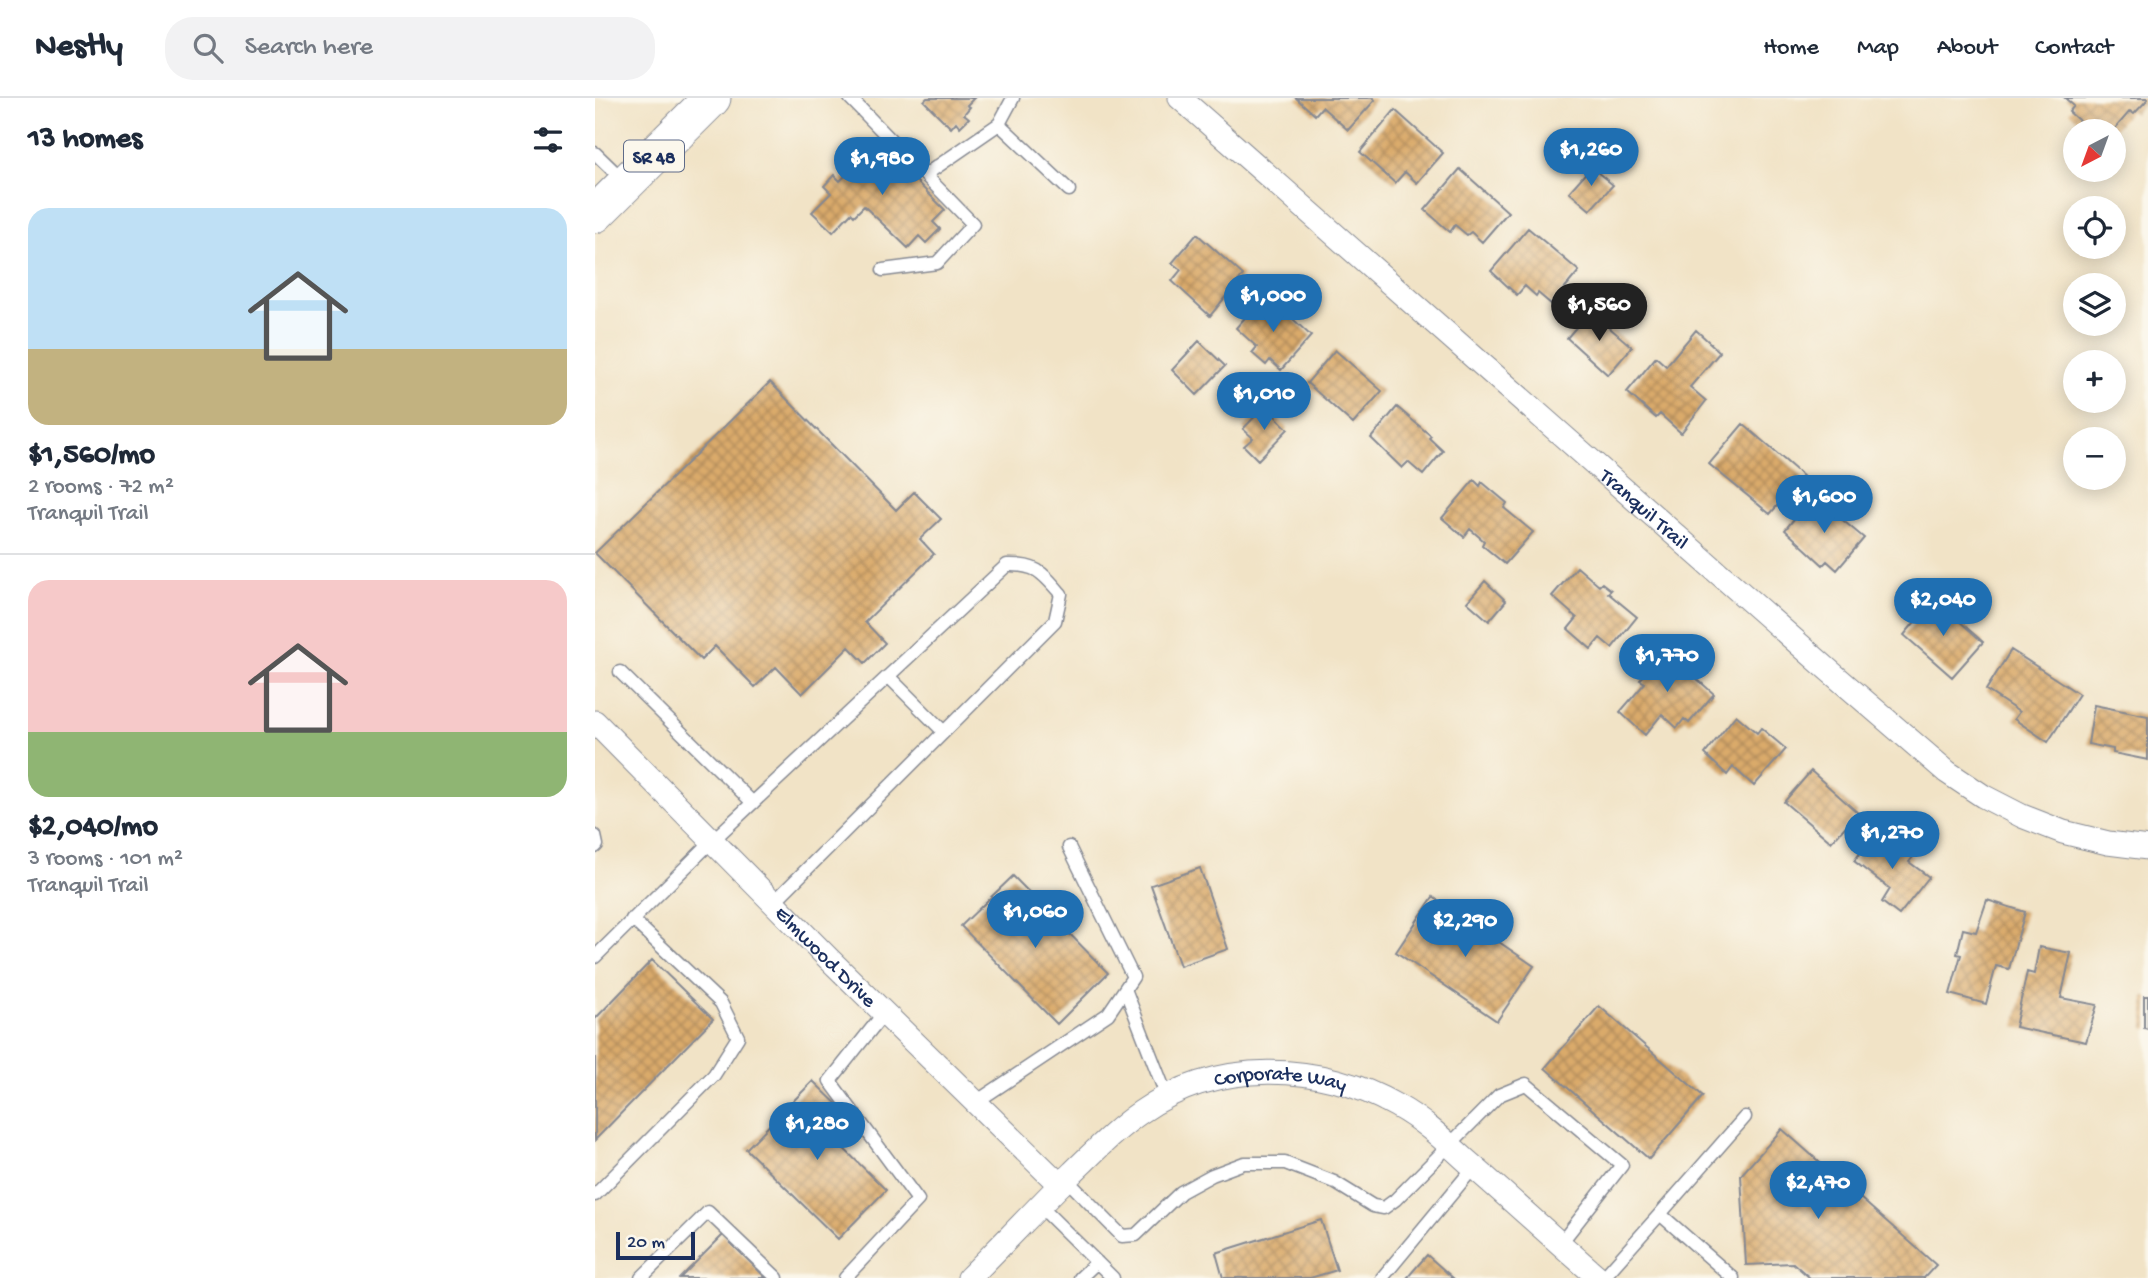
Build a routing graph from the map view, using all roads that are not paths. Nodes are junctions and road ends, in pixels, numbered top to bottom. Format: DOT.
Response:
graph roads {
  1 [pos="712,98"];
  2 [pos="850,98"];
  3 [pos="1013,98"];
  4 [pos="1180,98"];
  5 [pos="999,124"];
  6 [pos="595,153"];
  7 [pos="925,176"];
  8 [pos="626,184"];
  9 [pos="1069,190"];
  10 [pos="595,214"];
  11 [pos="883,271"];
  12 [pos="620,672"];
  13 [pos="888,676"];
  14 [pos="595,722"];
  15 [pos="944,732"];
  16 [pos="753,803"];
  17 [pos="595,836"];
  18 [pos="712,841"];
  19 [pos="1069,847"];
  20 [pos="595,848"];
  21 [pos="2148,848"];
  22 [pos="773,903"];
  23 [pos="632,919"];
  24 [pos="595,957"];
  25 [pos="1125,989"];
  26 [pos="884,1013"];
  27 [pos="1167,1097"];
  28 [pos="976,1102"];
  29 [pos="1745,1117"];
  30 [pos="1448,1144"];
  31 [pos="1474,1167"];
  32 [pos="1063,1182"];
  33 [pos="595,1195"];
  34 [pos="1040,1206"];
  35 [pos="1660,1214"];
  36 [pos="1560,1244"];
  37 [pos="1097,1262"];
  38 [pos="1591,1275"];
  39 [pos="641,1278"];
  40 [pos="777,1278"];
  41 [pos="845,1278"];
  42 [pos="969,1278"];
  43 [pos="1080,1278"];
  44 [pos="1113,1278"];
  45 [pos="1382,1278"];
  46 [pos="1733,1278"];
  1 -- 8 [label="main road, SR 48"];
  2 -- 7 [label="lane"];
  3 -- 5 [label="lane"];
  4 -- 21 [label="street, Tranquil Trail"];
  5 -- 7 [label="lane"];
  5 -- 9 [label="lane"];
  6 -- 8 [label="lane"];
  7 -- 11 [label="lane"];
  8 -- 10 [label="main road, SR 48"];
  12 -- 16 [label="lane"];
  13 -- 15 [label="lane"];
  13 -- 15 [label="lane"];
  13 -- 16 [label="lane"];
  14 -- 18 [label="street, Elmwood Drive"];
  15 -- 22 [label="lane"];
  16 -- 18 [label="lane"];
  17 -- 20 [label="lane"];
  18 -- 22 [label="street, Elmwood Drive"];
  18 -- 23 [label="lane"];
  19 -- 25 [label="lane"];
  22 -- 26 [label="street, Elmwood Drive"];
  23 -- 24 [label="lane"];
  23 -- 33 [label="lane"];
  25 -- 27 [label="lane"];
  25 -- 28 [label="lane"];
  26 -- 28 [label="street, Elmwood Drive"];
  26 -- 41 [label="lane"];
  27 -- 30 [label="street, Corporate Way"];
  27 -- 32 [label="street, Corporate Way"];
  28 -- 32 [label="street, Elmwood Drive"];
  29 -- 35 [label="lane"];
  30 -- 31 [label="street, Corporate Way"];
  30 -- 32 [label="lane"];
  30 -- 36 [label="lane"];
  31 -- 36 [label="street, Corporate Way"];
  31 -- 45 [label="lane"];
  32 -- 34 [label="street, Corporate Way"];
  34 -- 37 [label="lane"];
  34 -- 42 [label="street, Corporate Way"];
  35 -- 38 [label="lane"];
  35 -- 46 [label="lane"];
  36 -- 38 [label="street, Corporate Way"];
  37 -- 43 [label="lane"];
  37 -- 44 [label="lane"];
  39 -- 40 [label="lane"];
}
